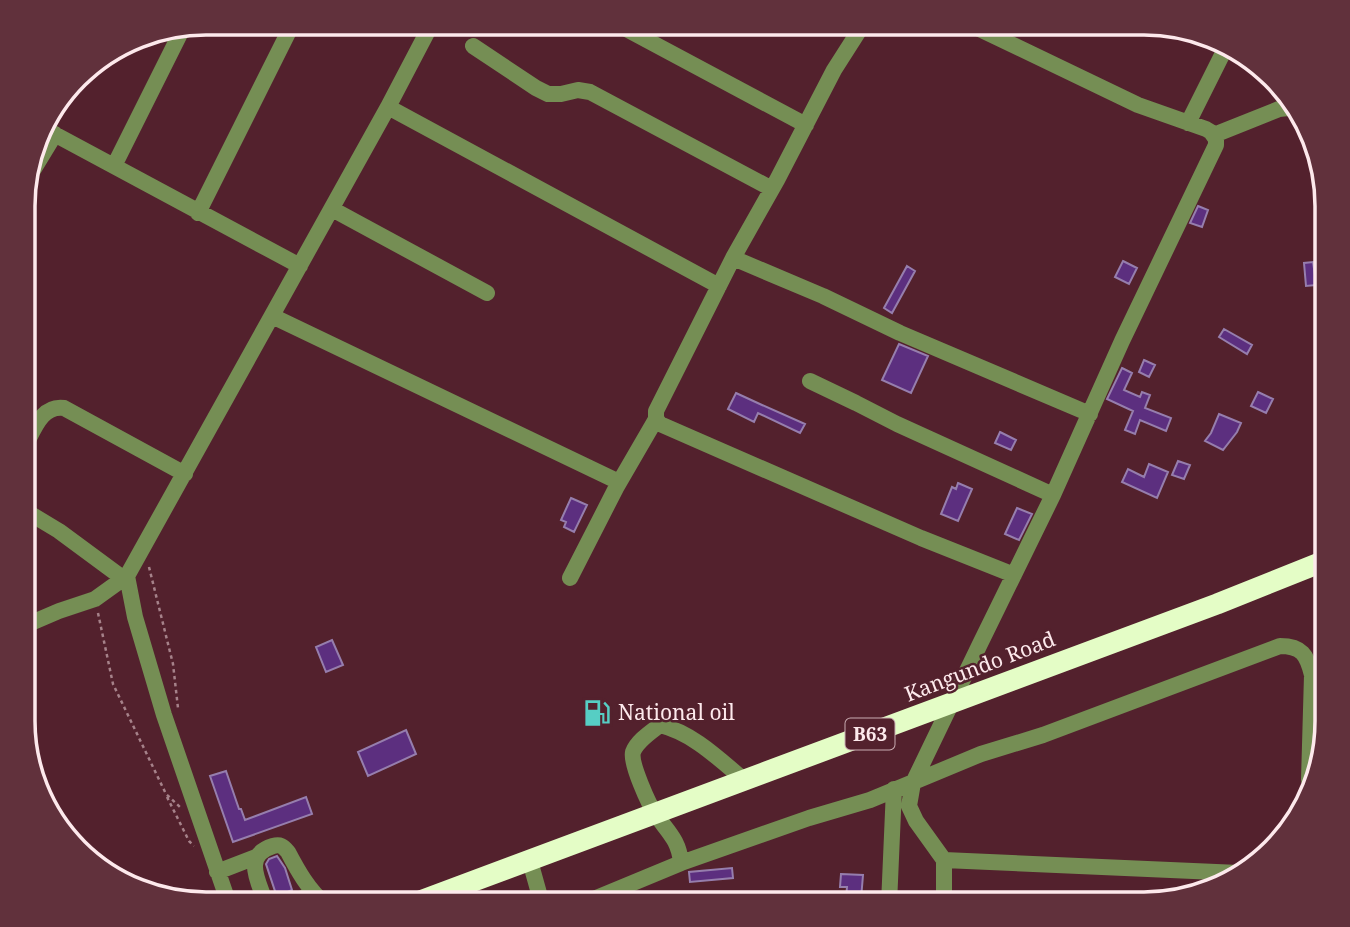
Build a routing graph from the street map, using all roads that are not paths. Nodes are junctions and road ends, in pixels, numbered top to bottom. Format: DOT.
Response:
graph roads {
  1 [pos="287,35"];
  2 [pos="426,35"];
  3 [pos="637,35"];
  4 [pos="852,35"];
  5 [pos="992,35"];
  6 [pos="178,37"];
  7 [pos="474,47"];
  8 [pos="1222,55"];
  9 [pos="388,107"];
  10 [pos="1284,108"];
  11 [pos="1188,123"];
  12 [pos="806,125"];
  13 [pos="52,133"];
  14 [pos="1214,135"];
  15 [pos="114,166"];
  16 [pos="772,189"];
  17 [pos="332,208"];
  18 [pos="198,212"];
  19 [pos="733,258"];
  20 [pos="300,266"];
  21 [pos="719,286"];
  22 [pos="487,293"];
  23 [pos="272,316"];
  24 [pos="810,381"];
  25 [pos="1090,414"];
  26 [pos="656,419"];
  27 [pos="35,429"];
  28 [pos="185,474"];
  29 [pos="619,482"];
  30 [pos="1053,495"];
  31 [pos="35,517"];
  32 [pos="1315,564"];
  33 [pos="1014,575"];
  34 [pos="125,577"];
  35 [pos="570,578"];
  36 [pos="35,621"];
  37 [pos="952,703"];
  38 [pos="1309,763"];
  39 [pos="744,780"];
  40 [pos="913,783"];
  41 [pos="894,789"];
  42 [pos="654,813"];
  43 [pos="256,858"];
  44 [pos="530,860"];
  45 [pos="944,860"];
  46 [pos="681,863"];
  47 [pos="217,872"];
  48 [pos="1222,872"];
  49 [pos="224,892"];
  50 [pos="262,892"];
  51 [pos="313,892"];
  52 [pos="444,892"];
  53 [pos="539,892"];
  54 [pos="623,892"];
  55 [pos="888,892"];
  56 [pos="944,892"];
  1 -- 18 [label="street"];
  2 -- 9 [label="street"];
  3 -- 12 [label="street"];
  4 -- 12 [label="street"];
  5 -- 11 [label="street"];
  6 -- 15 [label="street"];
  7 -- 16 [label="street"];
  8 -- 11 [label="street"];
  9 -- 17 [label="street"];
  9 -- 21 [label="street"];
  10 -- 14 [label="street"];
  11 -- 14 [label="street"];
  12 -- 16 [label="street"];
  13 -- 15 [label="street"];
  14 -- 25 [label="street"];
  15 -- 18 [label="street"];
  16 -- 19 [label="street"];
  17 -- 20 [label="street"];
  17 -- 22 [label="street"];
  18 -- 20 [label="street"];
  19 -- 21 [label="street"];
  19 -- 25 [label="street"];
  20 -- 23 [label="street"];
  21 -- 26 [label="street"];
  23 -- 28 [label="street"];
  23 -- 29 [label="street"];
  24 -- 30 [label="street"];
  25 -- 30 [label="street"];
  26 -- 29 [label="street"];
  26 -- 33 [label="street"];
  27 -- 28 [label="street"];
  28 -- 34 [label="street"];
  29 -- 35 [label="street"];
  30 -- 33 [label="street"];
  31 -- 34 [label="street"];
  32 -- 37 [label="highway, Kangundo Road / B63"];
  33 -- 37 [label="street"];
  34 -- 36 [label="street"];
  34 -- 47 [label="street"];
  37 -- 39 [label="highway, Kangundo Road / B63"];
  37 -- 40 [label="street"];
  38 -- 40 [label="street"];
  39 -- 42 [label="highway, Kangundo Road / B63"];
  39 -- 42 [label="street"];
  40 -- 41 [label="street"];
  40 -- 45 [label="street"];
  41 -- 46 [label="street"];
  41 -- 55 [label="street"];
  42 -- 44 [label="highway, Kangundo Road / B63"];
  42 -- 46 [label="street"];
  43 -- 47 [label="street"];
  43 -- 50 [label="street"];
  43 -- 51 [label="street"];
  44 -- 52 [label="highway, Kangundo Road / B63"];
  44 -- 53 [label="street"];
  45 -- 48 [label="street"];
  45 -- 56 [label="street"];
  46 -- 54 [label="street"];
  47 -- 49 [label="street"];
}
